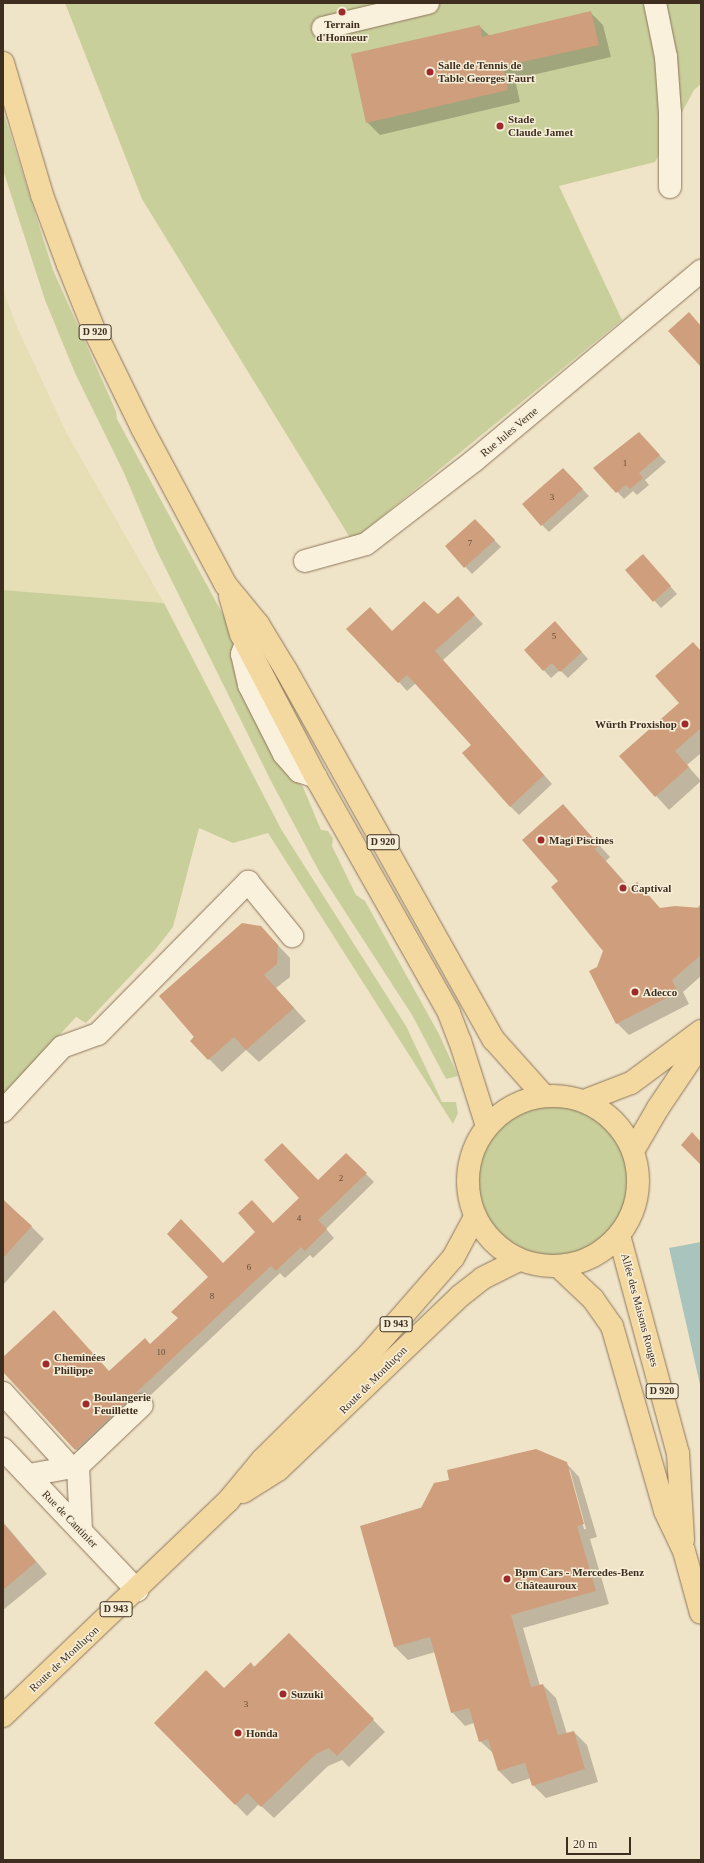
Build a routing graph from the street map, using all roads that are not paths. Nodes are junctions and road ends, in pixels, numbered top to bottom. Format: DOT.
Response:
graph roads {
  1 [pos="428,3"];
  2 [pos="655,3"];
  3 [pos="323,28"];
  4 [pos="3,63"];
  5 [pos="670,187"];
  6 [pos="700,275"];
  7 [pos="305,561"];
  8 [pos="226,585"];
  9 [pos="292,936"];
  10 [pos="701,1031"];
  11 [pos="701,1044"];
  12 [pos="544,1096"];
  13 [pos="584,1101"];
  14 [pos="3,1111"];
  15 [pos="487,1126"];
  16 [pos="633,1151"];
  17 [pos="475,1217"];
  18 [pos="619,1234"];
  19 [pos="519,1260"];
  20 [pos="558,1266"];
  21 [pos="3,1393"];
  22 [pos="142,1405"];
  23 [pos="3,1448"];
  24 [pos="74,1467"];
  25 [pos="29,1475"];
  26 [pos="228,1501"];
  27 [pos="81,1530"];
  28 [pos="684,1551"];
  29 [pos="137,1590"];
  30 [pos="701,1613"];
  31 [pos="3,1716"];
  1 -- 3 [label="street"];
  2 -- 5 [label="street"];
  4 -- 8 [label="main road, D 920"];
  6 -- 7 [label="street, Rue Jules Verne"];
  8 -- 12 [label="main road, D 920"];
  8 -- 15 [label="main road, D 920"];
  9 -- 14 [label="street"];
  10 -- 13 [label="main road"];
  11 -- 16 [label="main road"];
  12 -- 13 [label="main road"];
  12 -- 15 [label="main road"];
  13 -- 16 [label="main road"];
  15 -- 17 [label="main road"];
  16 -- 18 [label="main road"];
  17 -- 19 [label="main road"];
  17 -- 26 [label="main road, Route de Montluçon / D 943"];
  18 -- 20 [label="main road"];
  18 -- 28 [label="main road, Allée des Maisons Rouges / D 920"];
  19 -- 20 [label="main road"];
  19 -- 26 [label="main road, Route de Montluçon / D 943"];
  20 -- 28 [label="main road, Allée des Maisons Rouges / D 920"];
  21 -- 24 [label="street"];
  22 -- 24 [label="street"];
  23 -- 25 [label="street, Rue de Cantinier"];
  24 -- 25 [label="street"];
  24 -- 27 [label="street"];
  25 -- 27 [label="street, Rue de Cantinier"];
  26 -- 29 [label="main road, Route de Montluçon / D 943"];
  27 -- 29 [label="street, Rue de Cantinier"];
  28 -- 30 [label="main road, Allée des Maisons Rouges / D 920"];
  29 -- 31 [label="main road, Route de Montluçon / D 943"];
}
